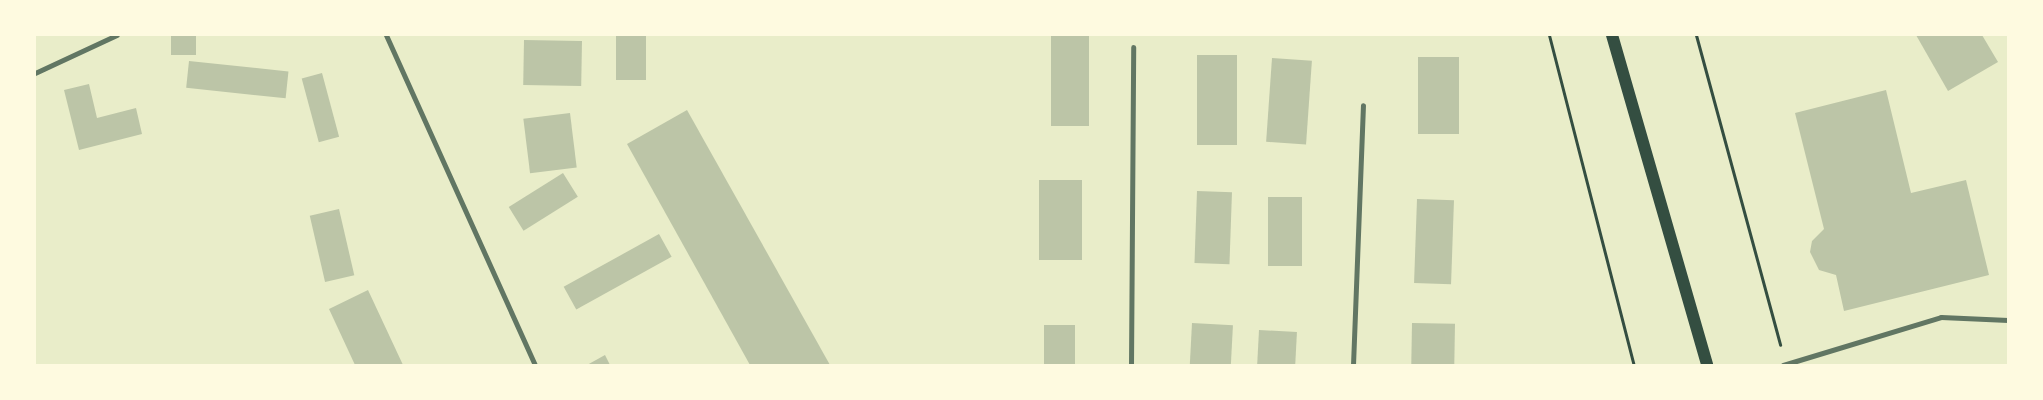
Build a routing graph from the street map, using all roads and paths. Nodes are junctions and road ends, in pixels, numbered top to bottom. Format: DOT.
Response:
graph roads {
  1 [pos="117,35"];
  2 [pos="386,35"];
  3 [pos="1549,35"];
  4 [pos="1612,35"];
  5 [pos="1696,35"];
  6 [pos="1133,47"];
  7 [pos="35,73"];
  8 [pos="1362,105"];
  9 [pos="2008,320"];
  10 [pos="535,365"];
  11 [pos="1131,365"];
  12 [pos="1353,365"];
  13 [pos="1634,365"];
  14 [pos="1707,365"];
  15 [pos="1784,365"];
  1 -- 7 [label="street"];
  2 -- 10 [label="street"];
  3 -- 13 [label="path"];
  4 -- 14 [label="main road"];
  5 -- 15 [label="path"];
  6 -- 11 [label="street"];
  8 -- 12 [label="street"];
  9 -- 15 [label="street"];
}
